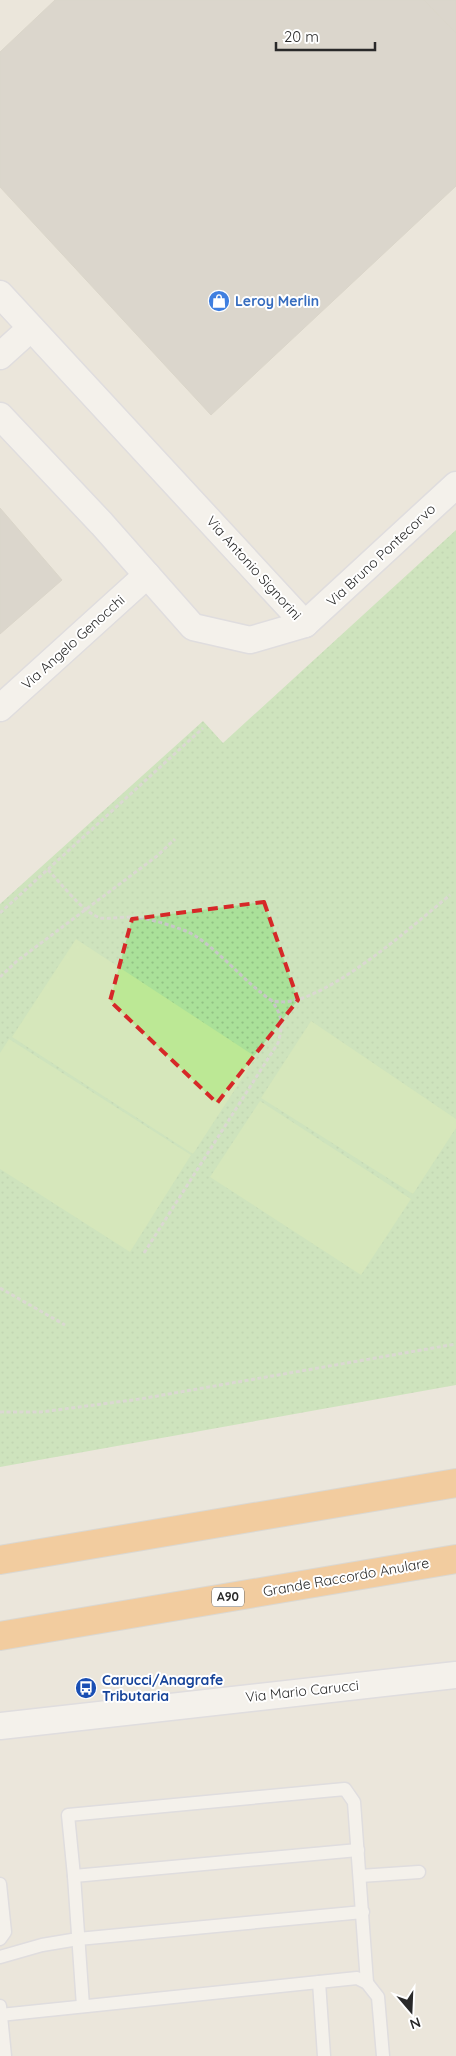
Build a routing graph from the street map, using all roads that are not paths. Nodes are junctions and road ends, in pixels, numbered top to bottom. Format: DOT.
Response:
graph roads {
  1 [pos="0,294"];
  2 [pos="30,328"];
  3 [pos="0,356"];
  4 [pos="0,416"];
  5 [pos="456,485"];
  6 [pos="147,575"];
  7 [pos="305,624"];
  8 [pos="0,708"];
  9 [pos="456,1483"];
  10 [pos="456,1559"];
  11 [pos="0,1560"];
  12 [pos="0,1636"];
  13 [pos="456,1674"];
  14 [pos="0,1726"];
  15 [pos="358,1850"];
  16 [pos="419,1872"];
  17 [pos="74,1876"];
  18 [pos="360,1876"];
  19 [pos="0,1884"];
  20 [pos="363,1912"];
  21 [pos="0,1939"];
  22 [pos="78,1939"];
  23 [pos="0,1957"];
  24 [pos="319,1982"];
  25 [pos="367,1983"];
  26 [pos="83,2006"];
  27 [pos="0,2012"];
  28 [pos="5,2056"];
  29 [pos="324,2056"];
  30 [pos="383,2056"];
  1 -- 2 [label="street, Via Antonio Signorini"];
  2 -- 3 [label="street"];
  2 -- 7 [label="street, Via Antonio Signorini"];
  4 -- 6 [label="street, Via Antonio Signorini"];
  5 -- 7 [label="street, Via Bruno Pontecorvo"];
  6 -- 7 [label="street, Via Antonio Signorini"];
  6 -- 8 [label="street, Via Angelo Genocchi"];
  9 -- 11 [label="highway"];
  10 -- 12 [label="highway, Grande Raccordo Anulare / A90"];
  13 -- 14 [label="street, Via Mario Carucci"];
  15 -- 17 [label="lane"];
  15 -- 17 [label="lane"];
  15 -- 18 [label="lane"];
  16 -- 18 [label="lane"];
  17 -- 22 [label="lane"];
  18 -- 20 [label="lane"];
  19 -- 21 [label="lane"];
  20 -- 22 [label="lane"];
  20 -- 25 [label="lane"];
  22 -- 23 [label="lane"];
  22 -- 26 [label="lane"];
  24 -- 25 [label="lane"];
  24 -- 26 [label="lane"];
  24 -- 29 [label="lane"];
  25 -- 30 [label="lane"];
  26 -- 27 [label="lane"];
  27 -- 28 [label="lane"];
}
